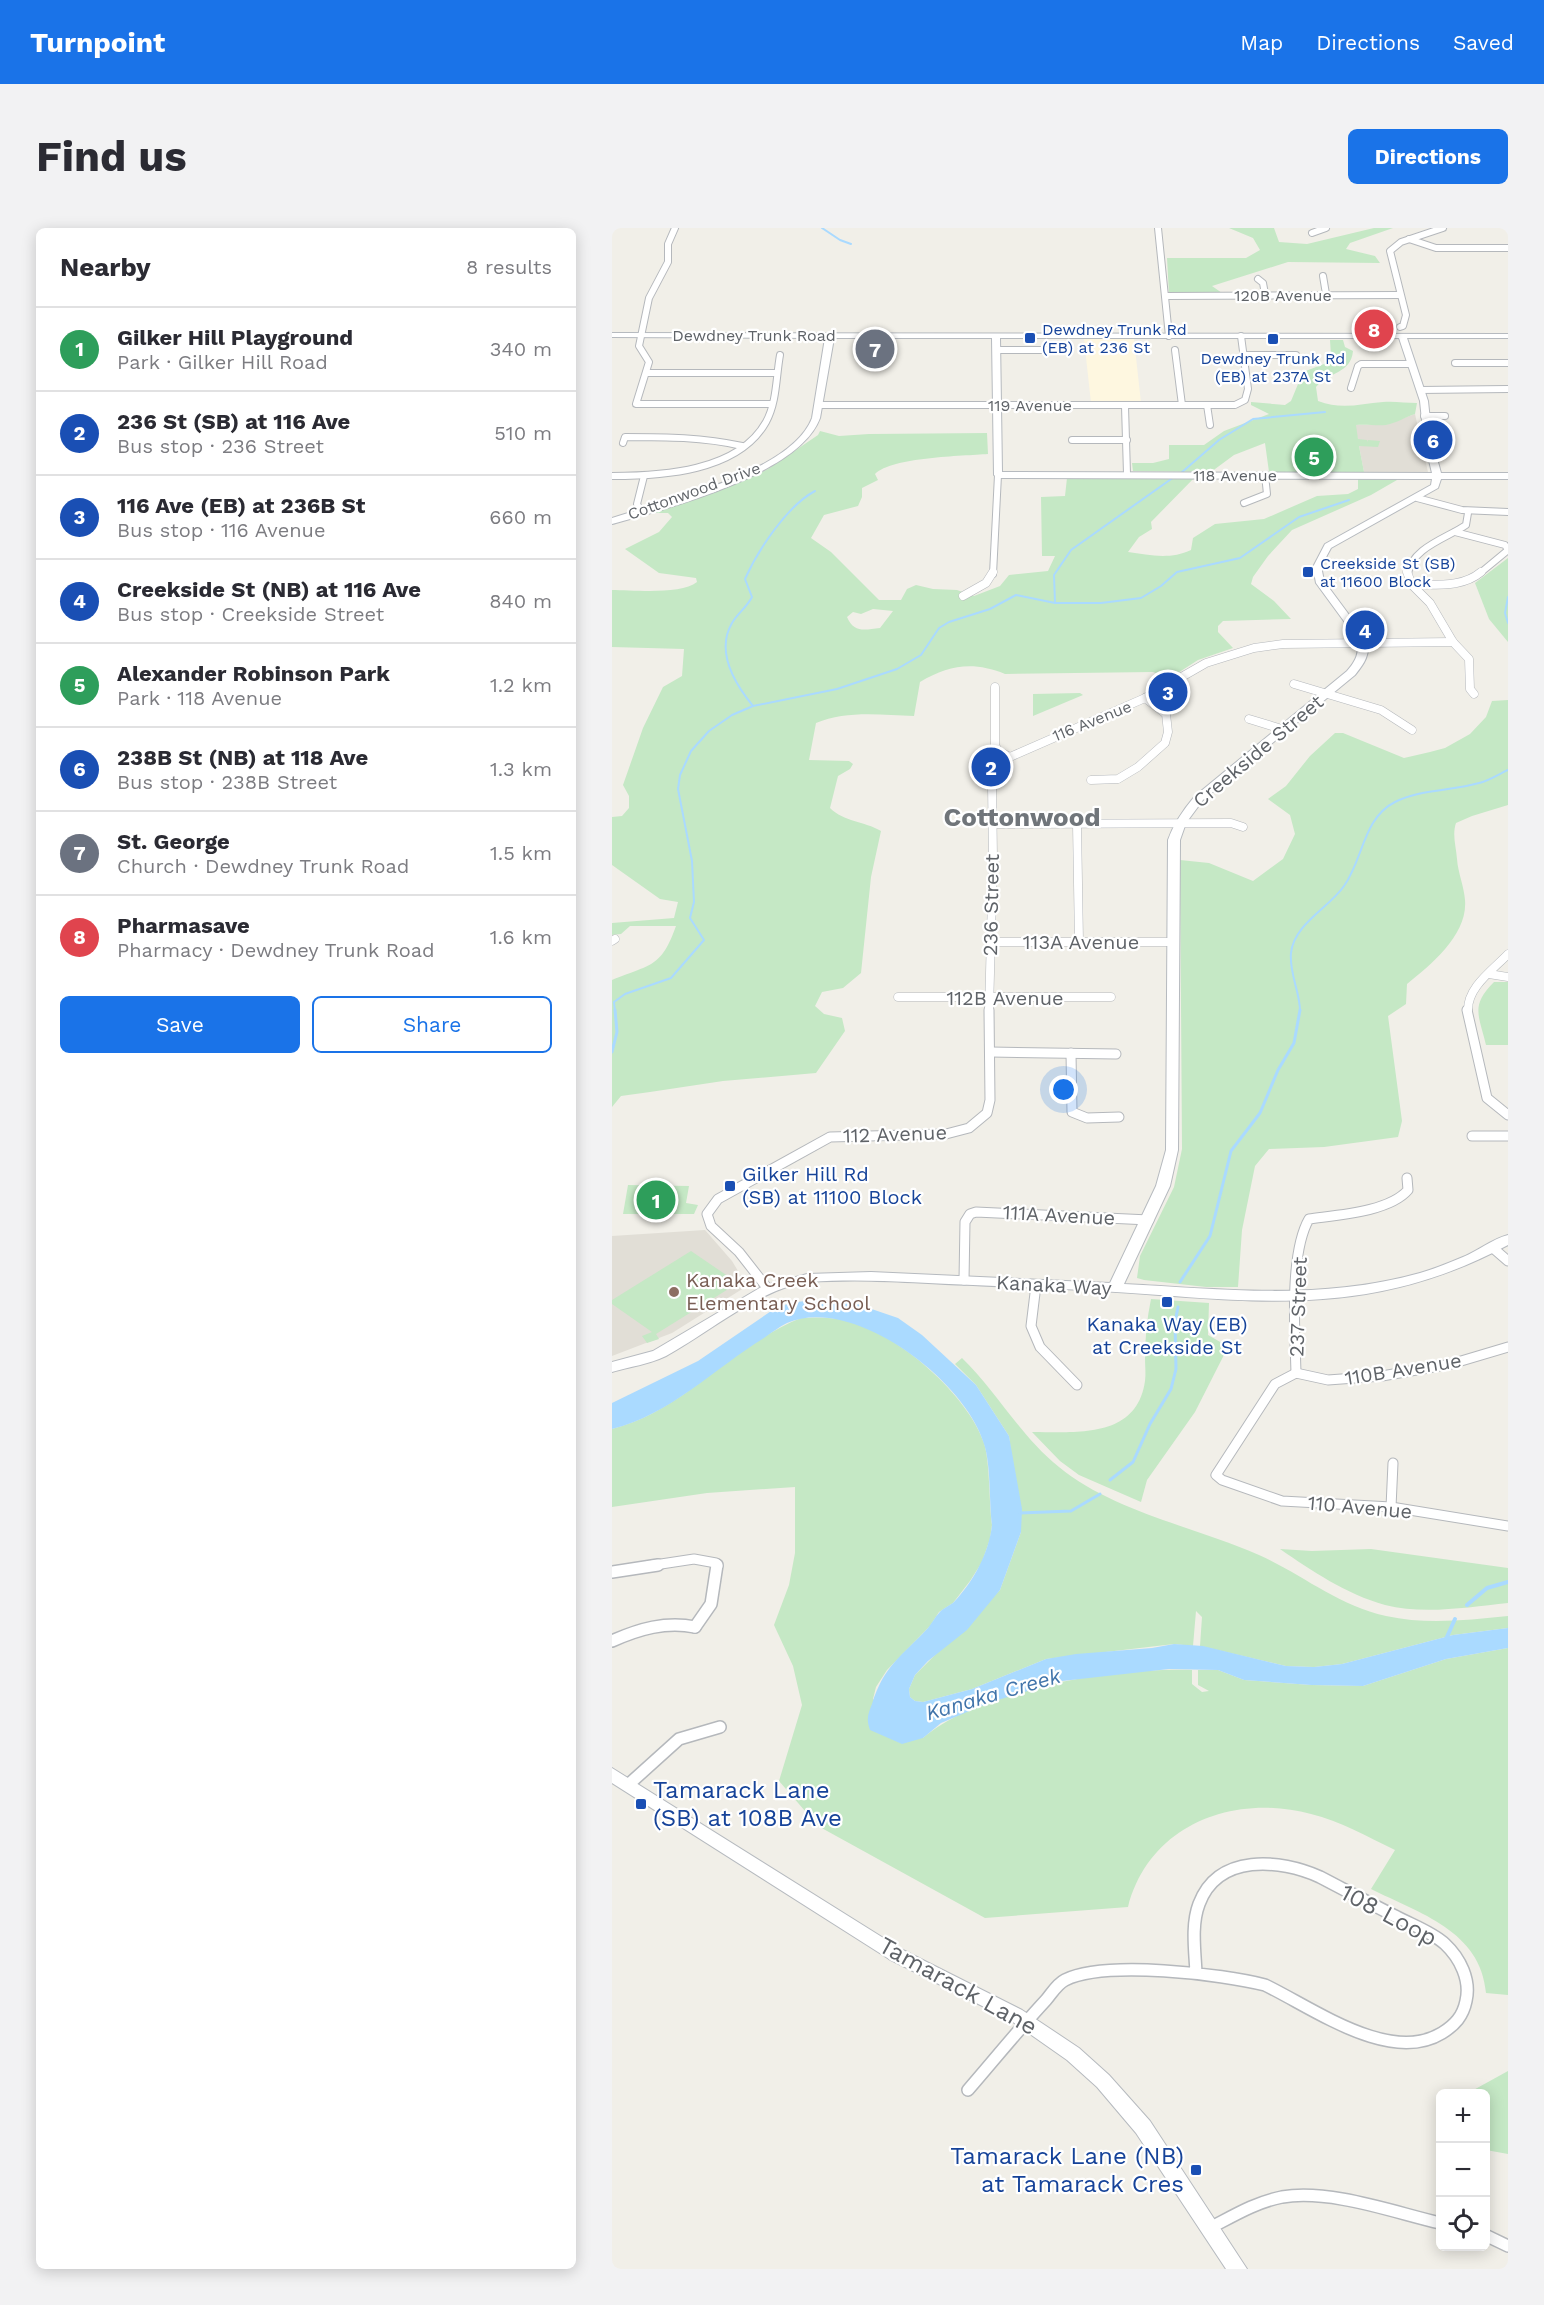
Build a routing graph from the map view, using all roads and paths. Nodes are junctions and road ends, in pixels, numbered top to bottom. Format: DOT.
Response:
graph roads {
  1 [pos="675,228"];
  2 [pos="1158,228"];
  3 [pos="1326,228"];
  4 [pos="1443,228"];
  5 [pos="1312,232"];
  6 [pos="1409,239"];
  7 [pos="1508,248"];
  8 [pos="1323,276"];
  9 [pos="1258,279"];
  10 [pos="1265,294"];
  11 [pos="1326,294"];
  12 [pos="1399,295"];
  13 [pos="1166,296"];
  14 [pos="1401,331"];
  15 [pos="612,335"];
  16 [pos="642,335"];
  17 [pos="830,335"];
  18 [pos="996,336"];
  19 [pos="1169,336"];
  20 [pos="1241,336"];
  21 [pos="1508,336"];
  22 [pos="996,350"];
  23 [pos="1040,350"];
  24 [pos="1175,350"];
  25 [pos="1053,351"];
  26 [pos="780,355"];
  27 [pos="1244,355"];
  28 [pos="1296,355"];
  29 [pos="1040,359"];
  30 [pos="1455,363"];
  31 [pos="1508,363"];
  32 [pos="1411,364"];
  33 [pos="646,373"];
  34 [pos="777,373"];
  35 [pos="1351,388"];
  36 [pos="1508,389"];
  37 [pos="1420,390"];
  38 [pos="771,404"];
  39 [pos="818,405"];
  40 [pos="997,405"];
  41 [pos="1125,405"];
  42 [pos="1182,405"];
  43 [pos="1207,405"];
  44 [pos="1424,416"];
  45 [pos="1445,416"];
  46 [pos="1210,425"];
  47 [pos="1072,440"];
  48 [pos="1127,440"];
  49 [pos="623,443"];
  50 [pos="742,446"];
  51 [pos="1127,474"];
  52 [pos="998,475"];
  53 [pos="1265,475"];
  54 [pos="612,476"];
  55 [pos="644,476"];
  56 [pos="1437,476"];
  57 [pos="1508,476"];
  58 [pos="1417,498"];
  59 [pos="1244,503"];
  60 [pos="641,511"];
  61 [pos="1508,512"];
  62 [pos="1468,513"];
  63 [pos="612,521"];
  64 [pos="1455,532"];
  65 [pos="1412,585"];
  66 [pos="963,596"];
  67 [pos="1453,642"];
  68 [pos="1364,644"];
  69 [pos="1294,684"];
  70 [pos="995,687"];
  71 [pos="1326,694"];
  72 [pos="1474,694"];
  73 [pos="1145,698"];
  74 [pos="1249,719"];
  75 [pos="1282,729"];
  76 [pos="1412,730"];
  77 [pos="1010,756"];
  78 [pos="1091,780"];
  79 [pos="1180,823"];
  80 [pos="992,824"];
  81 [pos="1077,824"];
  82 [pos="1243,827"];
  83 [pos="990,942"];
  84 [pos="1079,942"];
  85 [pos="1173,942"];
  86 [pos="1508,954"];
  87 [pos="1489,974"];
  88 [pos="1508,977"];
  89 [pos="898,997"];
  90 [pos="1111,997"];
  91 [pos="989,998"];
  92 [pos="991,1052"];
  93 [pos="1071,1053"];
  94 [pos="1116,1054"];
  95 [pos="1508,1114"];
  96 [pos="1119,1117"];
  97 [pos="969,1128"];
  98 [pos="1472,1136"];
  99 [pos="1508,1136"];
  100 [pos="1407,1178"];
  101 [pos="1149,1220"];
  102 [pos="1508,1239"];
  103 [pos="1493,1248"];
  104 [pos="1508,1261"];
  105 [pos="964,1281"];
  106 [pos="1036,1285"];
  107 [pos="1115,1288"];
  108 [pos="768,1289"];
  109 [pos="1294,1296"];
  110 [pos="1508,1347"];
  111 [pos="612,1367"];
  112 [pos="1296,1373"];
  113 [pos="1077,1385"];
  114 [pos="1393,1463"];
  115 [pos="1216,1475"];
  116 [pos="1391,1507"];
  117 [pos="1508,1526"];
  118 [pos="612,1572"];
  119 [pos="613,1639"];
  120 [pos="720,1727"];
  121 [pos="612,1775"];
  122 [pos="628,1785"];
  123 [pos="1196,1973"];
  124 [pos="1026,2020"];
  125 [pos="968,2090"];
  126 [pos="1436,2222"];
  127 [pos="1210,2228"];
  128 [pos="1490,2237"];
  129 [pos="1508,2246"];
  130 [pos="1237,2269"];
  1 -- 16 [label="street"];
  2 -- 13 [label="street"];
  3 -- 5 [label="street"];
  4 -- 6 [label="street"];
  6 -- 7 [label="street"];
  6 -- 12 [label="street"];
  8 -- 11 [label="street"];
  9 -- 10 [label="street"];
  10 -- 11 [label="street, 120B Avenue"];
  10 -- 13 [label="street, 120B Avenue"];
  11 -- 12 [label="street, 120B Avenue"];
  12 -- 14 [label="street"];
  13 -- 19 [label="street"];
  14 -- 20 [label="street, Dewdney Trunk Road"];
  14 -- 21 [label="street, Dewdney Trunk Road"];
  14 -- 32 [label="street"];
  15 -- 16 [label="street, Dewdney Trunk Road"];
  16 -- 17 [label="street, Dewdney Trunk Road"];
  16 -- 33 [label="street"];
  17 -- 18 [label="street, Dewdney Trunk Road"];
  17 -- 39 [label="street, Cottonwood Drive"];
  18 -- 19 [label="street, Dewdney Trunk Road"];
  18 -- 22 [label="street"];
  19 -- 20 [label="street, Dewdney Trunk Road"];
  20 -- 27 [label="street"];
  22 -- 23 [label="street"];
  22 -- 40 [label="street"];
  23 -- 25 [label="street"];
  23 -- 29 [label="street"];
  24 -- 42 [label="street"];
  26 -- 34 [label="street"];
  27 -- 28 [label="street"];
  27 -- 43 [label="street, 119 Avenue"];
  30 -- 31 [label="street"];
  32 -- 35 [label="street"];
  32 -- 37 [label="street"];
  33 -- 34 [label="street"];
  33 -- 38 [label="street"];
  34 -- 38 [label="street"];
  36 -- 37 [label="street"];
  37 -- 44 [label="street"];
  38 -- 50 [label="street"];
  39 -- 40 [label="street, 119 Avenue"];
  39 -- 60 [label="street, Cottonwood Drive"];
  40 -- 41 [label="street, 119 Avenue"];
  40 -- 52 [label="street"];
  41 -- 42 [label="street, 119 Avenue"];
  41 -- 48 [label="street"];
  42 -- 43 [label="street, 119 Avenue"];
  43 -- 46 [label="street"];
  44 -- 45 [label="street"];
  44 -- 56 [label="street"];
  47 -- 48 [label="street"];
  48 -- 51 [label="street"];
  49 -- 50 [label="street"];
  50 -- 55 [label="street"];
  51 -- 52 [label="street, 118 Avenue"];
  51 -- 53 [label="street, 118 Avenue"];
  52 -- 66 [label="street"];
  53 -- 56 [label="street, 118 Avenue"];
  53 -- 59 [label="street"];
  54 -- 55 [label="street"];
  55 -- 60 [label="street"];
  56 -- 57 [label="street, 118 Avenue"];
  56 -- 58 [label="street"];
  58 -- 62 [label="street"];
  58 -- 68 [label="street"];
  60 -- 63 [label="street, Cottonwood Drive"];
  61 -- 62 [label="street"];
  62 -- 64 [label="street"];
  64 -- 65 [label="street"];
  64 -- 65 [label="street"];
  65 -- 67 [label="street"];
  67 -- 68 [label="street, 116 Avenue"];
  67 -- 72 [label="street"];
  68 -- 71 [label="street, Creekside Street"];
  68 -- 73 [label="street, 116 Avenue"];
  69 -- 71 [label="street"];
  70 -- 77 [label="street"];
  71 -- 75 [label="street, Creekside Street"];
  71 -- 76 [label="street"];
  73 -- 77 [label="street, 116 Avenue"];
  73 -- 78 [label="street"];
  74 -- 75 [label="street"];
  75 -- 79 [label="street, Creekside Street"];
  77 -- 80 [label="street, 236 Street"];
  79 -- 81 [label="street"];
  79 -- 82 [label="street"];
  79 -- 85 [label="street, Creekside Street"];
  80 -- 81 [label="street"];
  80 -- 83 [label="street, 236 Street"];
  81 -- 84 [label="street"];
  83 -- 84 [label="street, 113A Avenue"];
  83 -- 91 [label="street, 236 Street"];
  84 -- 85 [label="street, 113A Avenue"];
  85 -- 101 [label="street, Creekside Street"];
  86 -- 87 [label="street"];
  87 -- 88 [label="street"];
  87 -- 95 [label="street"];
  89 -- 91 [label="street, 112B Avenue"];
  90 -- 91 [label="street, 112B Avenue"];
  91 -- 92 [label="street, 236 Street"];
  92 -- 93 [label="street"];
  92 -- 97 [label="street, 236 Street"];
  93 -- 94 [label="street"];
  93 -- 96 [label="street"];
  97 -- 108 [label="street, 112 Avenue"];
  98 -- 99 [label="street"];
  100 -- 109 [label="street, 237 Street"];
  101 -- 105 [label="street, 111A Avenue"];
  101 -- 107 [label="street, Creekside Street"];
  102 -- 103 [label="street, Kanaka Way"];
  103 -- 104 [label="street"];
  103 -- 109 [label="street, Kanaka Way"];
  105 -- 106 [label="street, Kanaka Way"];
  105 -- 108 [label="street, Kanaka Way"];
  106 -- 107 [label="street, Kanaka Way"];
  106 -- 113 [label="street"];
  107 -- 109 [label="street, Kanaka Way"];
  108 -- 111 [label="street, Kanaka Way"];
  109 -- 112 [label="street, 237 Street"];
  110 -- 112 [label="street, 110B Avenue"];
  112 -- 115 [label="street, 237 Street"];
  114 -- 116 [label="street"];
  115 -- 116 [label="street, 110 Avenue"];
  116 -- 117 [label="street, 110 Avenue"];
  118 -- 119 [label="street"];
  120 -- 122 [label="street"];
  121 -- 122 [label="street, Tamarack Lane"];
  122 -- 124 [label="street, Tamarack Lane"];
  123 -- 123 [label="street, 108 Loop"];
  123 -- 124 [label="street, 108 Loop"];
  124 -- 125 [label="street, 108 Loop"];
  124 -- 127 [label="street, Tamarack Lane"];
  126 -- 127 [label="street"];
  127 -- 130 [label="street, Tamarack Lane"];
  128 -- 129 [label="street"];
}
